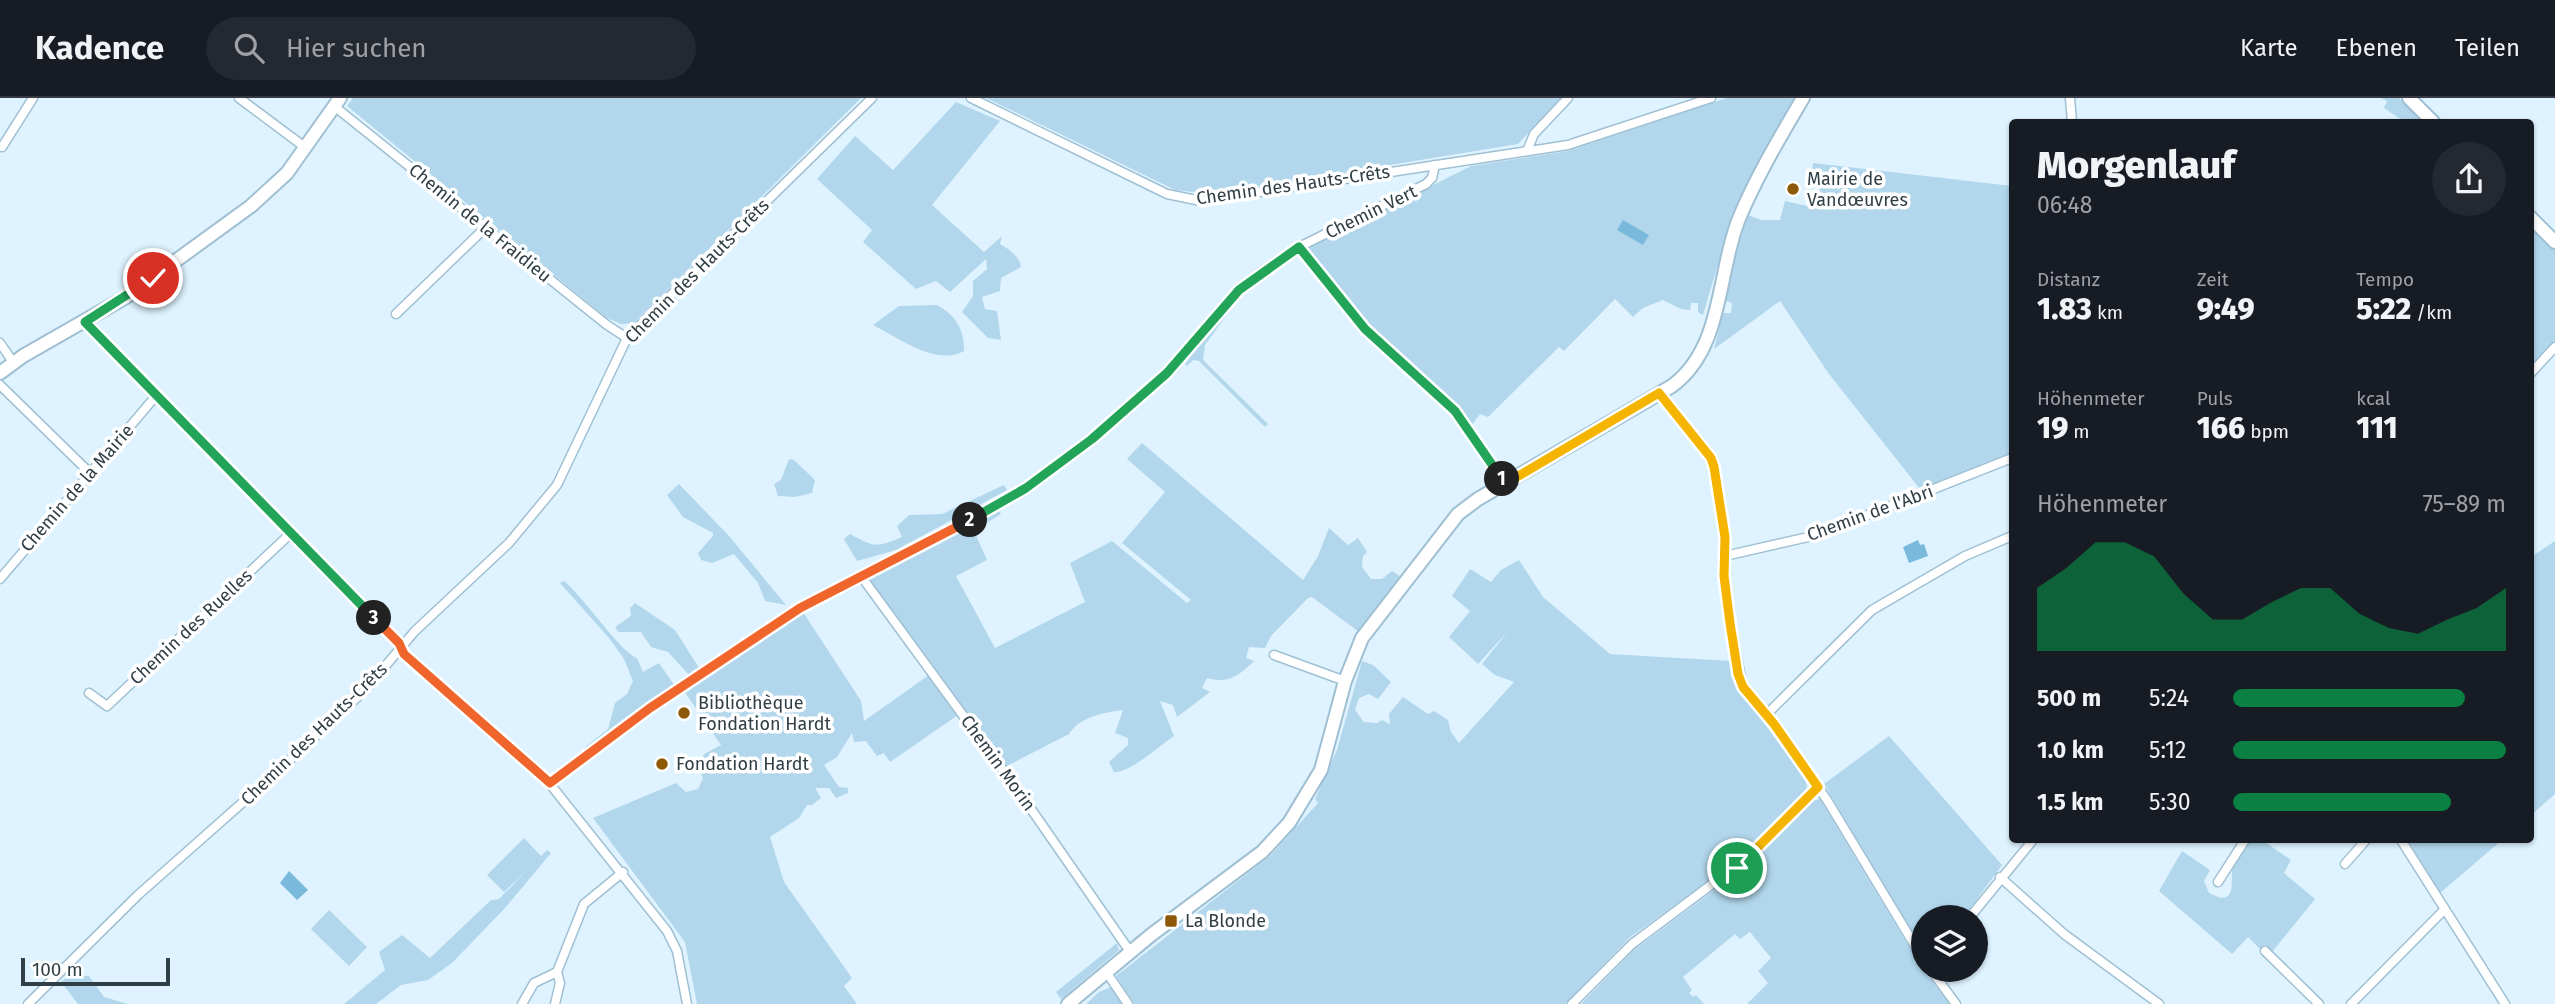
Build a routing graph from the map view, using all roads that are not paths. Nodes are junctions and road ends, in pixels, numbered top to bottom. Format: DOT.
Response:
graph roads {
  1 [pos="33,98"];
  2 [pos="239,98"];
  3 [pos="872,98"];
  4 [pos="971,98"];
  5 [pos="1568,98"];
  6 [pos="1712,98"];
  7 [pos="1803,98"];
  8 [pos="2070,98"];
  9 [pos="2409,98"];
  10 [pos="337,102"];
  11 [pos="2072,119"];
  12 [pos="2430,119"];
  13 [pos="2,147"];
  14 [pos="306,148"];
  15 [pos="1527,151"];
  16 [pos="1435,165"];
  17 [pos="2534,221"];
  18 [pos="485,228"];
  19 [pos="2555,242"];
  20 [pos="1299,247"];
  21 [pos="396,314"];
  22 [pos="85,322"];
  23 [pos="627,338"];
  24 [pos="0,343"];
  25 [pos="2555,347"];
  26 [pos="13,362"];
  27 [pos="2534,370"];
  28 [pos="0,373"];
  29 [pos="0,385"];
  30 [pos="1659,393"];
  31 [pos="155,397"];
  32 [pos="2009,459"];
  33 [pos="90,472"];
  34 [pos="1505,484"];
  35 [pos="290,534"];
  36 [pos="2009,537"];
  37 [pos="1725,556"];
  38 [pos="861,576"];
  39 [pos="0,579"];
  40 [pos="401,648"];
  41 [pos="1274,655"];
  42 [pos="1345,681"];
  43 [pos="89,693"];
  44 [pos="1766,715"];
  45 [pos="550,783"];
  46 [pos="1818,787"];
  47 [pos="2030,843"];
  48 [pos="2243,843"];
  49 [pos="2363,843"];
  50 [pos="2403,843"];
  51 [pos="2344,864"];
  52 [pos="623,872"];
  53 [pos="2000,877"];
  54 [pos="2218,882"];
  55 [pos="1979,905"];
  56 [pos="2444,911"];
  57 [pos="1911,939"];
  58 [pos="2265,951"];
  59 [pos="1131,953"];
  60 [pos="557,972"];
  61 [pos="1107,973"];
  62 [pos="1940,982"];
  63 [pos="28,1004"];
  64 [pos="522,1004"];
  65 [pos="555,1004"];
  66 [pos="687,1004"];
  67 [pos="1068,1004"];
  68 [pos="1128,1004"];
  69 [pos="1572,1004"];
  70 [pos="1956,1004"];
  71 [pos="2159,1004"];
  72 [pos="2319,1004"];
  73 [pos="2351,1004"];
  74 [pos="2505,1004"];
  1 -- 13 [label="street"];
  2 -- 14 [label="street"];
  3 -- 23 [label="street, Chemin des Hauts-Crêts"];
  4 -- 16 [label="street, Chemin des Hauts-Crêts"];
  5 -- 15 [label="street"];
  6 -- 15 [label="street, Chemin des Hauts-Crêts"];
  7 -- 30 [label="main road"];
  8 -- 11 [label="street"];
  9 -- 12 [label="main road"];
  10 -- 14 [label="main road"];
  10 -- 18 [label="street, Chemin de la Fraidieu"];
  14 -- 22 [label="main road"];
  15 -- 16 [label="street, Chemin des Hauts-Crêts"];
  16 -- 20 [label="street, Chemin Vert"];
  17 -- 19 [label="main road"];
  18 -- 21 [label="street"];
  18 -- 23 [label="street, Chemin de la Fraidieu"];
  20 -- 34 [label="street"];
  20 -- 38 [label="street, Chemin Vert"];
  22 -- 26 [label="main road"];
  22 -- 31 [label="street"];
  23 -- 40 [label="street, Chemin des Hauts-Crêts"];
  24 -- 26 [label="street"];
  25 -- 27 [label="street"];
  26 -- 28 [label="main road"];
  29 -- 33 [label="street"];
  30 -- 34 [label="main road"];
  30 -- 37 [label="street"];
  31 -- 33 [label="street, Chemin de la Mairie"];
  31 -- 35 [label="street"];
  32 -- 37 [label="street, Chemin de l'Abri"];
  33 -- 39 [label="street, Chemin de la Mairie"];
  34 -- 42 [label="main road"];
  35 -- 40 [label="street"];
  35 -- 43 [label="street, Chemin des Ruelles"];
  36 -- 44 [label="street"];
  37 -- 44 [label="street"];
  38 -- 45 [label="street, Chemin Vert"];
  38 -- 59 [label="street, Chemin Morin"];
  40 -- 45 [label="street"];
  40 -- 63 [label="street, Chemin des Hauts-Crêts"];
  41 -- 42 [label="street"];
  42 -- 59 [label="main road"];
  44 -- 46 [label="street"];
  45 -- 52 [label="street"];
  46 -- 57 [label="street"];
  46 -- 69 [label="street"];
  47 -- 53 [label="street"];
  48 -- 54 [label="street"];
  49 -- 51 [label="street"];
  50 -- 56 [label="street"];
  52 -- 60 [label="street"];
  52 -- 66 [label="street"];
  53 -- 55 [label="street"];
  53 -- 71 [label="street"];
  56 -- 73 [label="street"];
  56 -- 74 [label="street"];
  58 -- 72 [label="street"];
  59 -- 61 [label="main road"];
  60 -- 64 [label="street"];
  60 -- 65 [label="street"];
  61 -- 67 [label="main road"];
  61 -- 68 [label="street"];
  62 -- 70 [label="street"];
}
